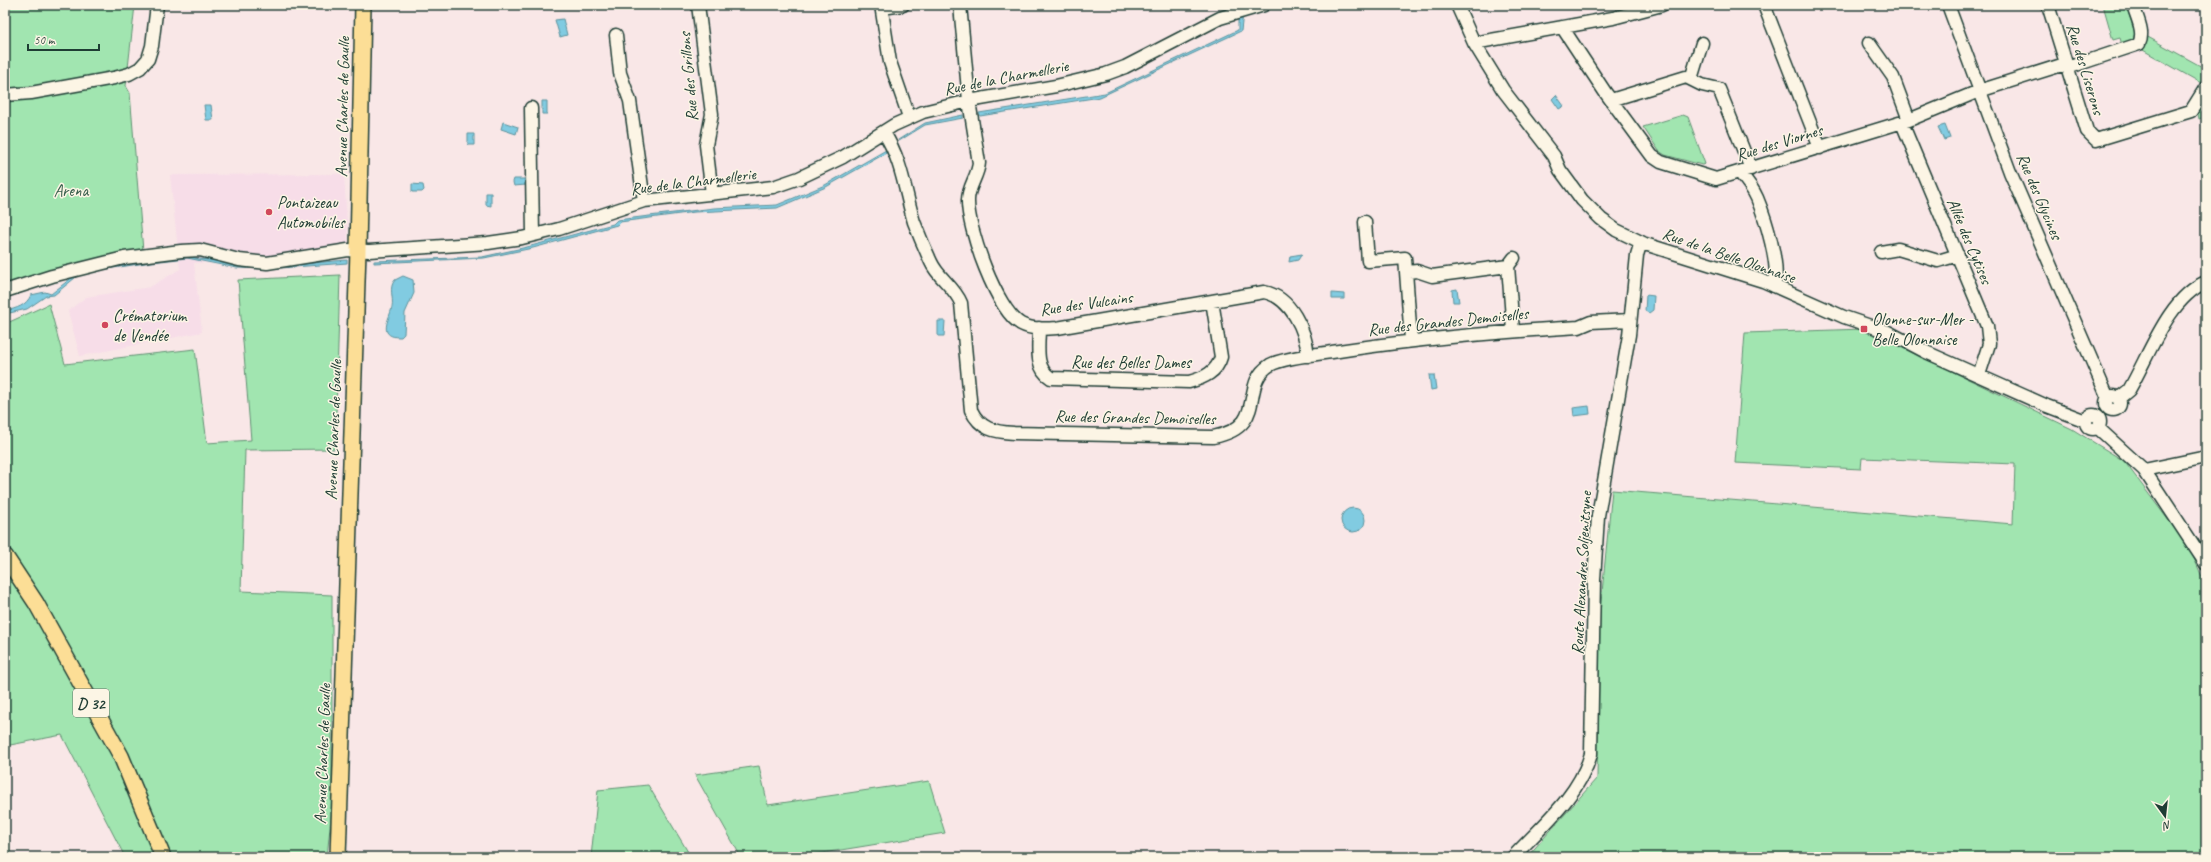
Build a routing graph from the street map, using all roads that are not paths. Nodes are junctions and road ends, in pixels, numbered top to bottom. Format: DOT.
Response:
graph roads {
  1 [pos="157,5"];
  2 [pos="363,5"];
  3 [pos="698,5"];
  4 [pos="903,5"];
  5 [pos="960,5"];
  6 [pos="1264,5"];
  7 [pos="1457,5"];
  8 [pos="1662,5"];
  9 [pos="1764,5"];
  10 [pos="1948,5"];
  11 [pos="2048,5"];
  12 [pos="2133,5"];
  13 [pos="882,6"];
  14 [pos="1562,27"];
  15 [pos="616,35"];
  16 [pos="1474,43"];
  17 [pos="1702,43"];
  18 [pos="1869,43"];
  19 [pos="2066,66"];
  20 [pos="1691,79"];
  21 [pos="2206,87"];
  22 [pos="1979,91"];
  23 [pos="5,95"];
  24 [pos="1611,100"];
  25 [pos="969,101"];
  26 [pos="531,108"];
  27 [pos="909,117"];
  28 [pos="1905,121"];
  29 [pos="884,133"];
  30 [pos="1820,148"];
  31 [pos="1745,171"];
  32 [pos="712,194"];
  33 [pos="644,201"];
  34 [pos="1365,222"];
  35 [pos="533,235"];
  36 [pos="1641,242"];
  37 [pos="358,251"];
  38 [pos="1881,252"];
  39 [pos="1958,255"];
  40 [pos="1407,272"];
  41 [pos="2206,282"];
  42 [pos="1774,286"];
  43 [pos="5,290"];
  44 [pos="1212,301"];
  45 [pos="1630,320"];
  46 [pos="1039,328"];
  47 [pos="1513,331"];
  48 [pos="1411,340"];
  49 [pos="1308,356"];
  50 [pos="1979,375"];
  51 [pos="2112,401"];
  52 [pos="2098,422"];
  53 [pos="2206,457"];
  54 [pos="2144,470"];
  55 [pos="5,556"];
  56 [pos="2206,564"];
  57 [pos="163,857"];
  58 [pos="338,857"];
  59 [pos="1513,857"];
  1 -- 23 [label="street"];
  2 -- 37 [label="main road, Avenue Charles de Gaulle"];
  3 -- 32 [label="street, Rue des Grillons"];
  4 -- 13 [label="street"];
  5 -- 25 [label="street, Rue des Vulcains"];
  6 -- 25 [label="street, Rue de la Charmellerie"];
  7 -- 16 [label="street, Rue de la Belle Olonnaise"];
  8 -- 14 [label="street"];
  9 -- 30 [label="street"];
  10 -- 22 [label="street, Rue des Glycines"];
  11 -- 19 [label="street, Rue des Liserons"];
  12 -- 19 [label="street, Rue des Viornes"];
  13 -- 27 [label="street"];
  14 -- 16 [label="street"];
  14 -- 24 [label="street, Rue des Viornes"];
  15 -- 33 [label="street"];
  16 -- 36 [label="street, Rue de la Belle Olonnaise"];
  17 -- 20 [label="street"];
  18 -- 28 [label="street, Allée des Cytises"];
  19 -- 21 [label="street, Rue des Liserons"];
  19 -- 22 [label="street, Rue des Viornes"];
  20 -- 24 [label="street"];
  20 -- 31 [label="street"];
  22 -- 28 [label="street, Rue des Viornes"];
  22 -- 51 [label="street, Rue des Glycines"];
  24 -- 31 [label="street, Rue des Viornes"];
  25 -- 27 [label="street, Rue de la Charmellerie"];
  25 -- 46 [label="street, Rue des Vulcains"];
  26 -- 35 [label="street"];
  27 -- 29 [label="street, Rue de la Charmellerie"];
  28 -- 30 [label="street, Rue des Viornes"];
  28 -- 39 [label="street, Allée des Cytises"];
  29 -- 32 [label="street, Rue de la Charmellerie"];
  29 -- 49 [label="street, Rue des Grandes Demoiselles"];
  30 -- 31 [label="street, Rue des Viornes"];
  31 -- 42 [label="street"];
  32 -- 33 [label="street, Rue de la Charmellerie"];
  33 -- 35 [label="street, Rue de la Charmellerie"];
  34 -- 40 [label="street"];
  35 -- 37 [label="street, Rue de la Charmellerie"];
  36 -- 42 [label="street, Rue de la Belle Olonnaise"];
  36 -- 45 [label="street, Route Alexandre Soljenitsyne"];
  37 -- 43 [label="street, Rue de la Charmellerie"];
  37 -- 58 [label="main road, Avenue Charles de Gaulle"];
  38 -- 39 [label="street"];
  39 -- 50 [label="street, Allée des Cytises"];
  40 -- 47 [label="street"];
  40 -- 48 [label="street"];
  41 -- 51 [label="street"];
  42 -- 50 [label="street, Rue de la Belle Olonnaise"];
  44 -- 46 [label="street, Rue des Vulcains"];
  44 -- 46 [label="street, Rue des Belles Dames"];
  44 -- 49 [label="street, Rue des Vulcains"];
  45 -- 47 [label="street, Rue des Grandes Demoiselles"];
  45 -- 59 [label="street, Route Alexandre Soljenitsyne"];
  47 -- 48 [label="street, Rue des Grandes Demoiselles"];
  48 -- 49 [label="street, Rue des Grandes Demoiselles"];
  50 -- 52 [label="street, Rue de la Belle Olonnaise"];
  51 -- 52 [label="street"];
  52 -- 54 [label="street"];
  53 -- 54 [label="street"];
  54 -- 56 [label="street"];
  55 -- 57 [label="main road, D 32"];
}
